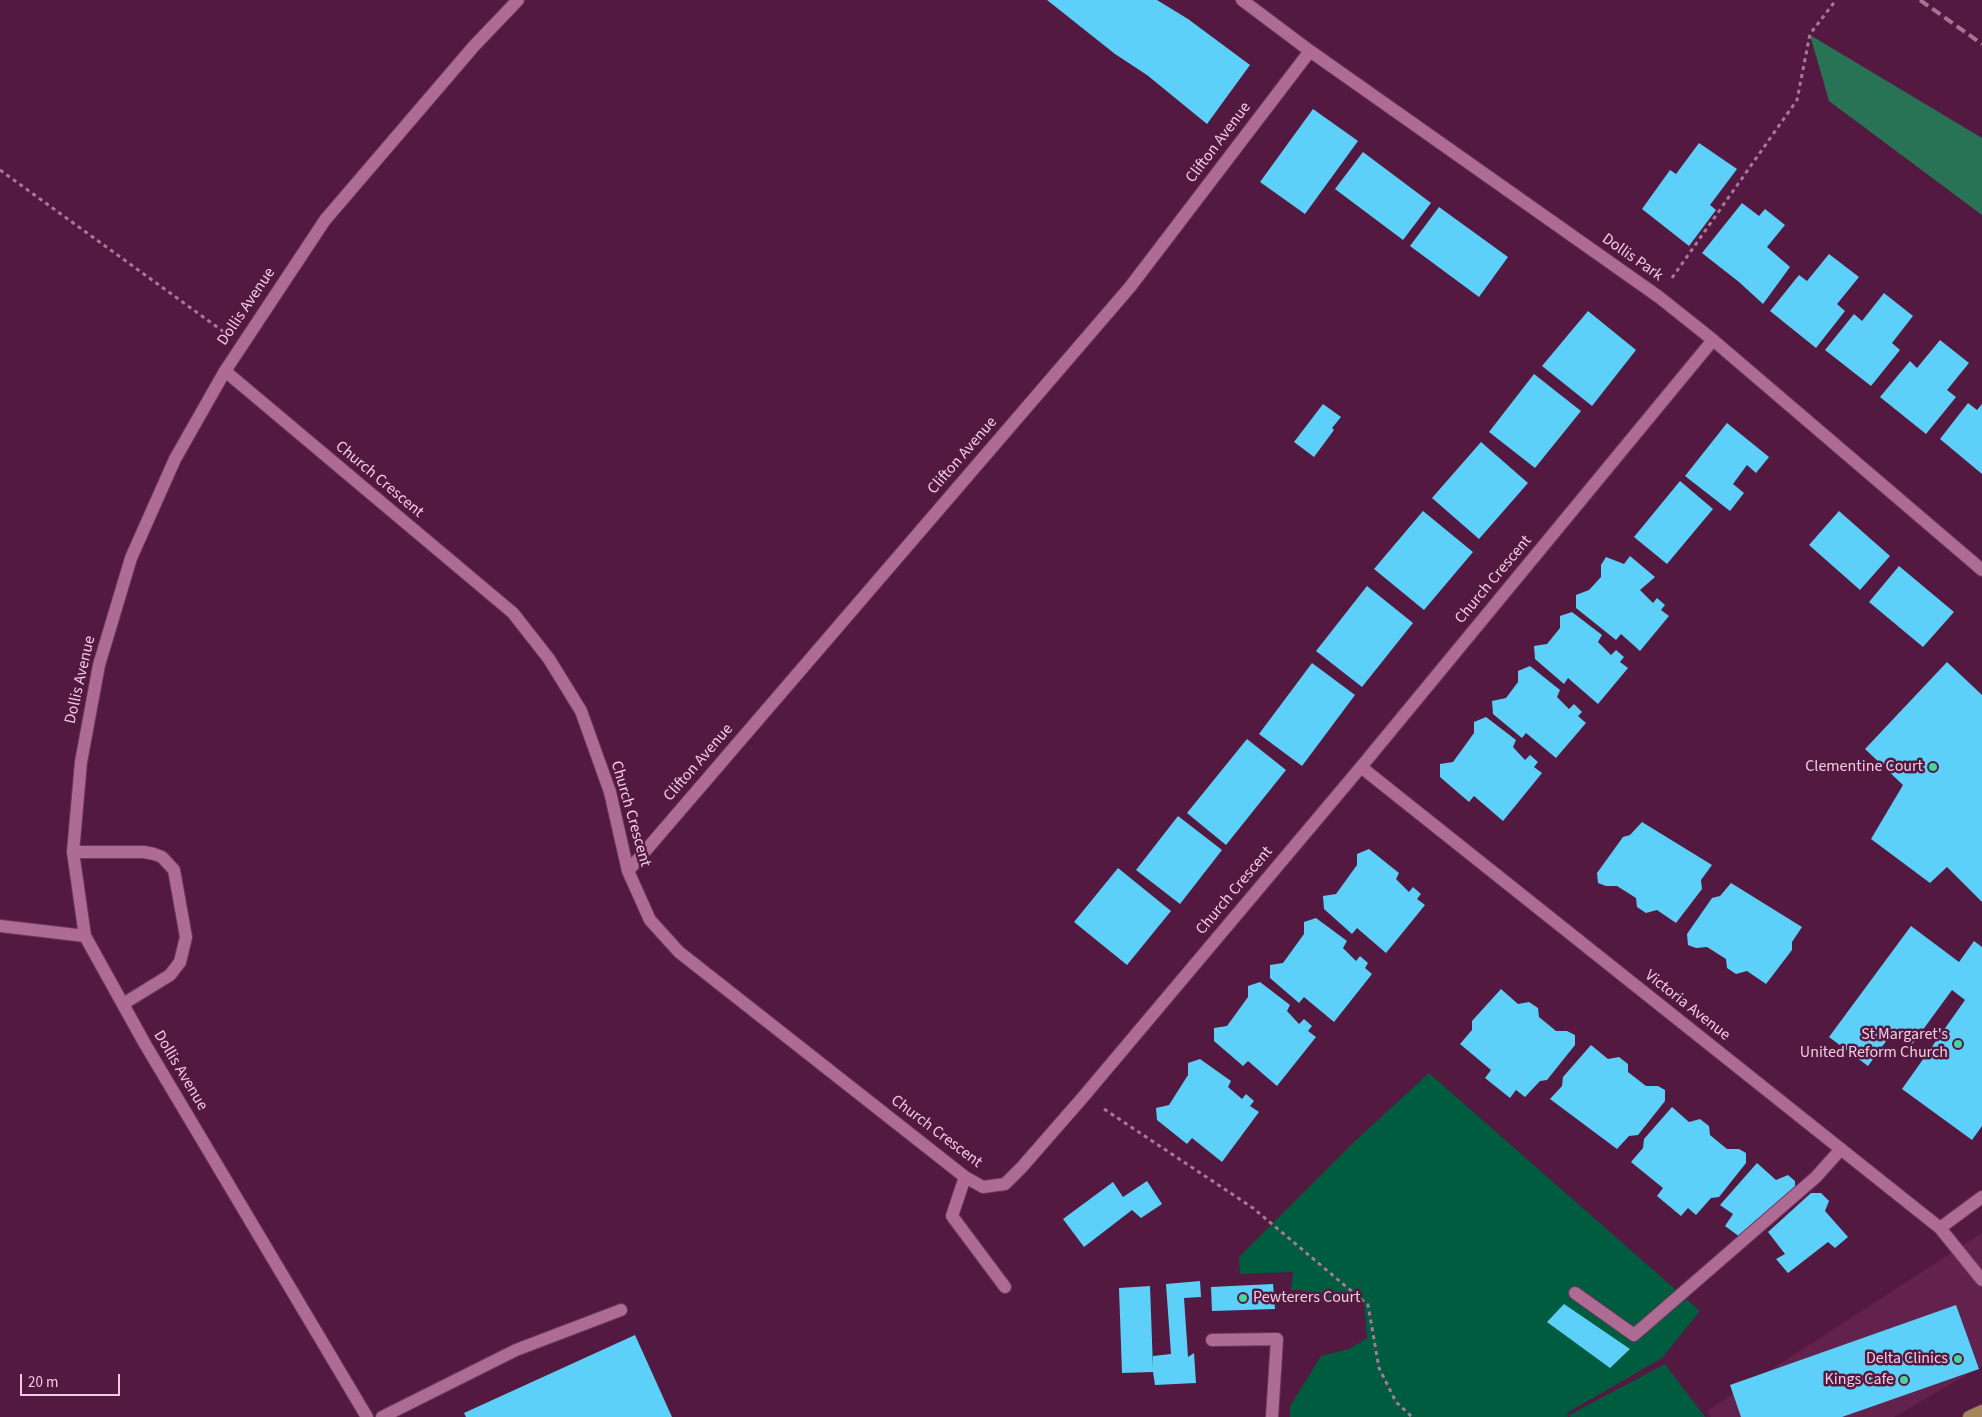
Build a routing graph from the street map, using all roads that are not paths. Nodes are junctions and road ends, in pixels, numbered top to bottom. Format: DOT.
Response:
graph roads {
  1 [pos="518,0"];
  2 [pos="1242,0"];
  3 [pos="1310,50"];
  4 [pos="1713,340"];
  5 [pos="224,371"];
  6 [pos="1982,570"];
  7 [pos="1361,767"];
  8 [pos="73,852"];
  9 [pos="628,871"];
  10 [pos="0,926"];
  11 [pos="85,936"];
  12 [pos="122,1004"];
  13 [pos="1841,1149"];
  14 [pos="965,1178"];
  15 [pos="1982,1197"];
  16 [pos="1940,1228"];
  17 [pos="1982,1280"];
  18 [pos="1005,1287"];
  19 [pos="1575,1292"];
  20 [pos="621,1310"];
  21 [pos="1212,1340"];
  22 [pos="1982,1411"];
  23 [pos="367,1417"];
  24 [pos="382,1417"];
  25 [pos="1272,1417"];
  26 [pos="1969,1417"];
  1 -- 5 [label="street, Dollis Avenue"];
  2 -- 3 [label="street, Dollis Park"];
  3 -- 4 [label="street, Dollis Park"];
  3 -- 9 [label="street, Clifton Avenue"];
  4 -- 6 [label="street, Dollis Park"];
  4 -- 7 [label="street, Church Crescent"];
  5 -- 8 [label="street, Dollis Avenue"];
  5 -- 9 [label="street, Church Crescent"];
  7 -- 13 [label="street, Victoria Avenue"];
  7 -- 14 [label="street, Church Crescent"];
  8 -- 11 [label="street, Dollis Avenue"];
  8 -- 12 [label="street"];
  9 -- 14 [label="street, Church Crescent"];
  10 -- 11 [label="street"];
  11 -- 12 [label="street, Dollis Avenue"];
  12 -- 23 [label="street, Dollis Avenue"];
  13 -- 16 [label="street, Victoria Avenue"];
  13 -- 19 [label="street"];
  14 -- 18 [label="street"];
  15 -- 16 [label="street"];
  16 -- 17 [label="street, Victoria Avenue"];
  20 -- 24 [label="street"];
  21 -- 25 [label="street"];
  22 -- 26 [label="main road"];
}
